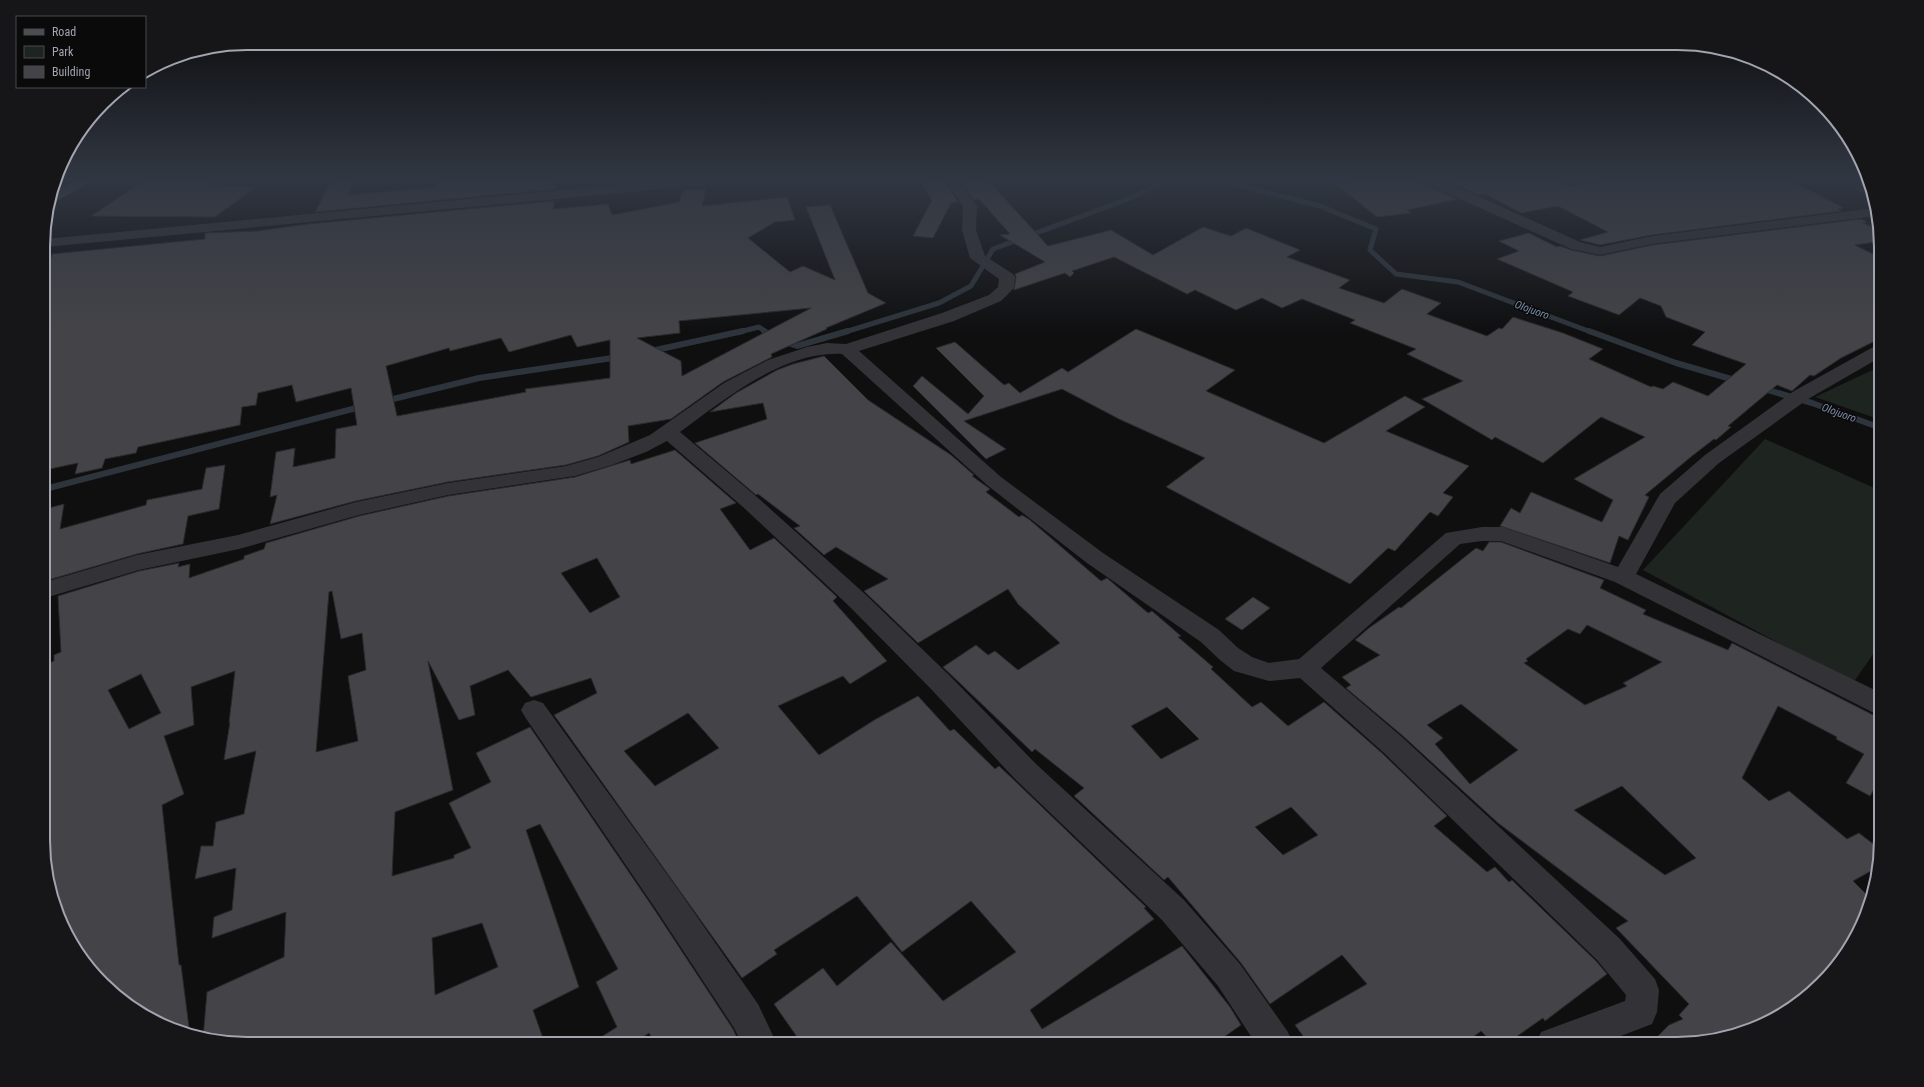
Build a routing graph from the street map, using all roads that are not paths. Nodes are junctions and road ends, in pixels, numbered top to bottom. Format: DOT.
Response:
graph roads {
  1 [pos="186,230"];
  2 [pos="969,230"];
  3 [pos="1540,230"];
  4 [pos="1734,230"];
  5 [pos="50,243"];
  6 [pos="847,349"];
  7 [pos="1874,353"];
  8 [pos="667,431"];
  9 [pos="1623,577"];
  10 [pos="50,589"];
  11 [pos="1305,668"];
  12 [pos="1874,702"];
  13 [pos="534,710"];
  14 [pos="756,1037"];
  15 [pos="1271,1037"];
  16 [pos="1572,1037"];
  1 -- 5 [label="street"];
  2 -- 6 [label="street"];
  3 -- 4 [label="street"];
  6 -- 8 [label="street"];
  6 -- 11 [label="street"];
  7 -- 9 [label="street"];
  8 -- 10 [label="street"];
  8 -- 15 [label="street"];
  9 -- 11 [label="street"];
  9 -- 12 [label="street"];
  11 -- 16 [label="street"];
  13 -- 14 [label="street"];
}
